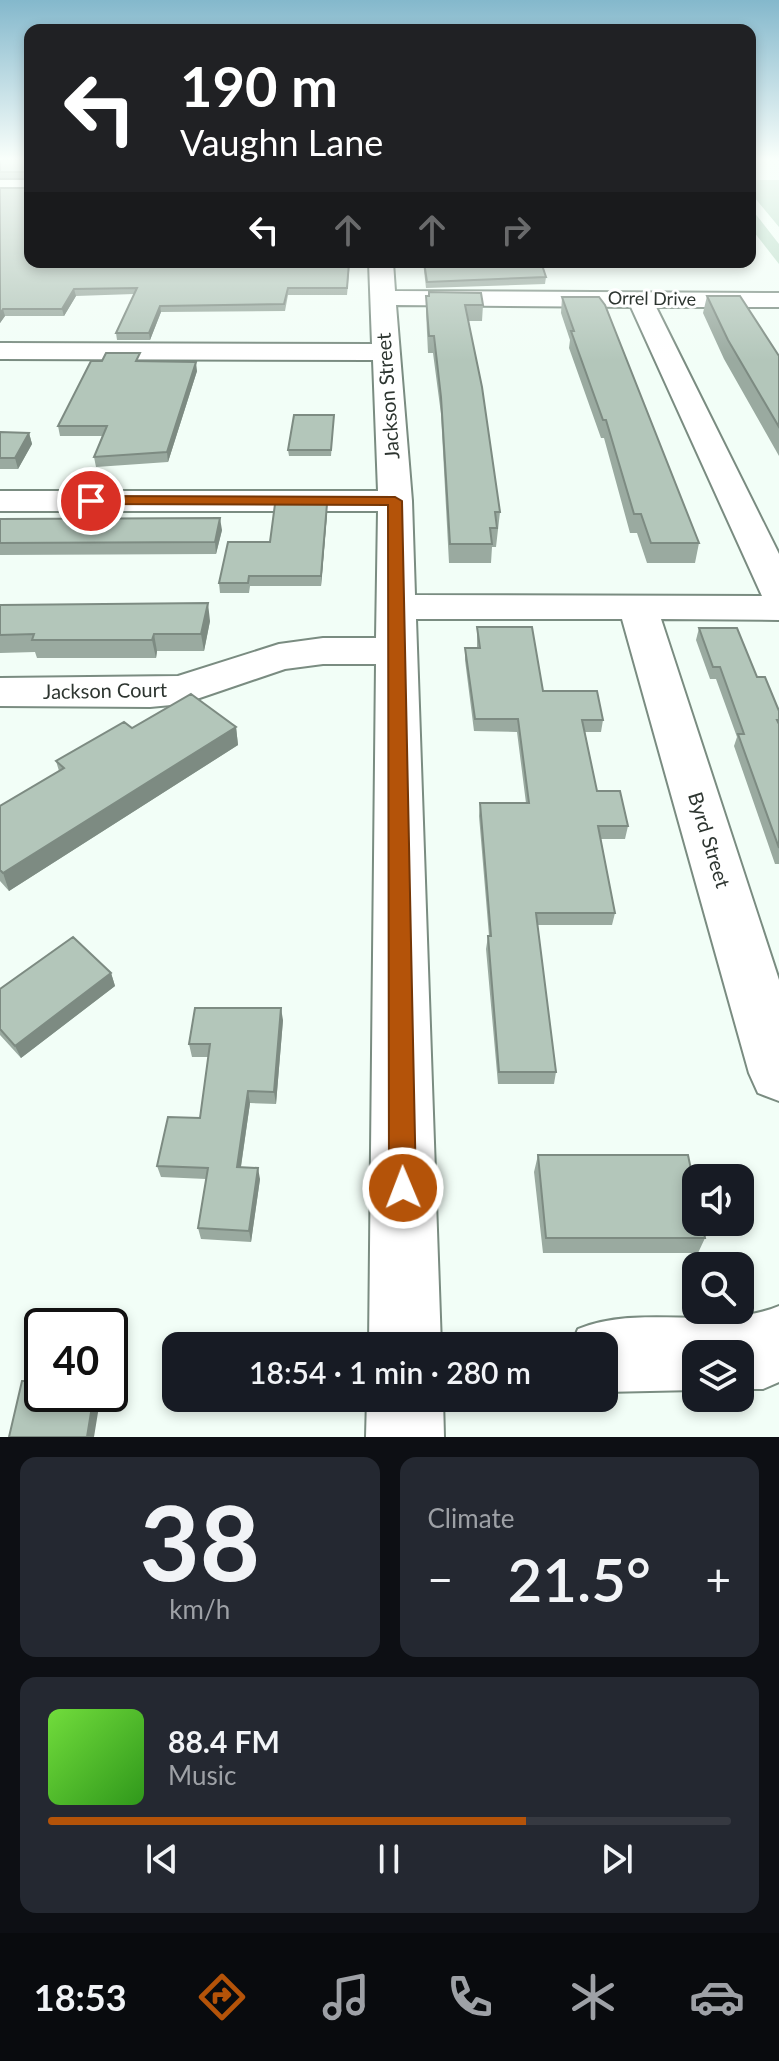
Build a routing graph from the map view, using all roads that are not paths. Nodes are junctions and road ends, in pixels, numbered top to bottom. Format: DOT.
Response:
graph roads {
  1 [pos="381,280"];
  2 [pos="640,299"];
  3 [pos="779,300"];
  4 [pos="0,351"];
  5 [pos="385,352"];
  6 [pos="0,501"];
  7 [pos="395,501"];
  8 [pos="779,593"];
  9 [pos="638,607"];
  10 [pos="779,608"];
  11 [pos="396,629"];
  12 [pos="0,692"];
  13 [pos="779,1073"];
  14 [pos="405,1332"];
  15 [pos="779,1342"];
  16 [pos="618,1355"];
  17 [pos="405,1412"];
  18 [pos="405,1437"];
  1 -- 2 [label="street, Orrel Drive"];
  1 -- 5 [label="street, Jackson Street"];
  2 -- 3 [label="street, Orrel Drive"];
  2 -- 8 [label="street"];
  4 -- 5 [label="street"];
  5 -- 7 [label="street, Jackson Street"];
  6 -- 7 [label="street"];
  7 -- 11 [label="street, Jackson Street"];
  9 -- 10 [label="street, Jackson Court"];
  9 -- 11 [label="street, Jackson Court"];
  9 -- 13 [label="street, Byrd Street"];
  11 -- 12 [label="street, Jackson Court"];
  11 -- 14 [label="street, Jackson Street"];
  15 -- 16 [label="street"];
  17 -- 18 [label="street"];
}
